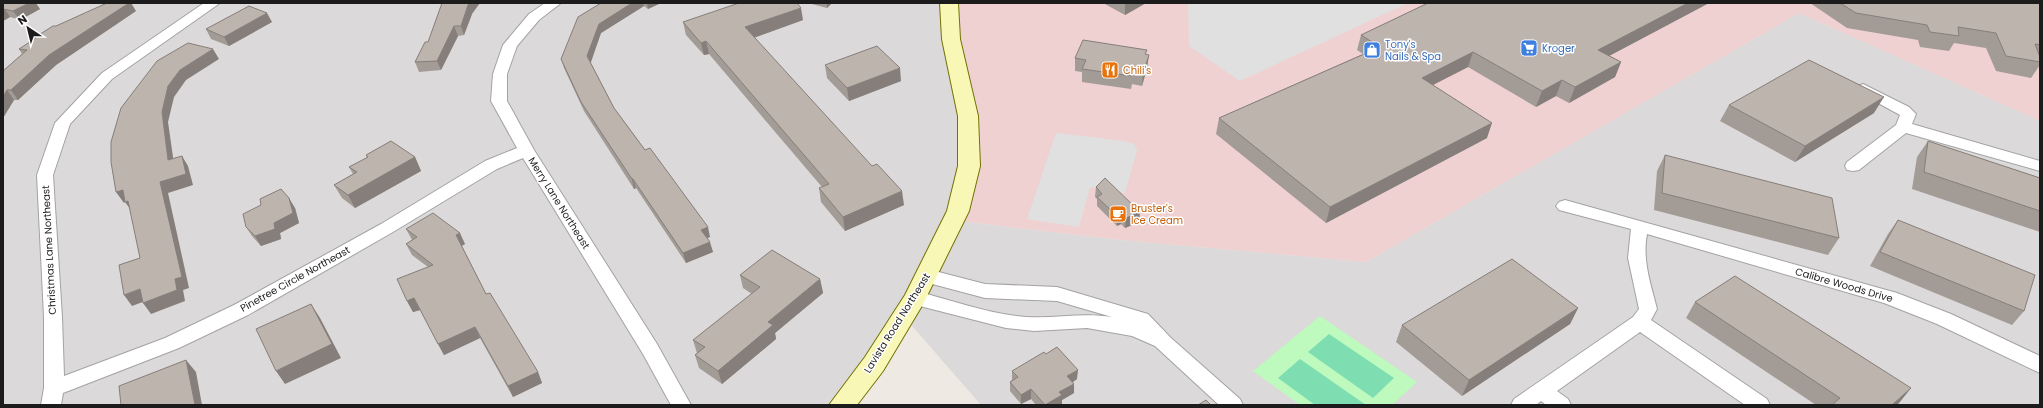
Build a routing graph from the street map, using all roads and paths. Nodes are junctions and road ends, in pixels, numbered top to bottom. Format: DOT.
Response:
graph roads {
  1 [pos="213,3"];
  2 [pos="554,3"];
  3 [pos="949,3"];
  4 [pos="1850,83"];
  5 [pos="1903,128"];
  6 [pos="526,150"];
  7 [pos="1853,166"];
  8 [pos="2040,166"];
  9 [pos="1565,206"];
  10 [pos="1640,226"];
  11 [pos="927,276"];
  12 [pos="915,298"];
  13 [pos="1640,322"];
  14 [pos="1164,343"];
  15 [pos="2040,365"];
  16 [pos="1542,391"];
  17 [pos="53,396"];
  18 [pos="681,405"];
  19 [pos="842,405"];
  20 [pos="1233,405"];
  21 [pos="1521,405"];
  22 [pos="1561,405"];
  23 [pos="1760,405"];
  1 -- 17 [label="street, Christmas Lane Northeast"];
  2 -- 6 [label="street, Merry Lane Northeast"];
  3 -- 11 [label="main road, Lavista Road Northeast"];
  4 -- 5 [label="street"];
  5 -- 7 [label="street"];
  5 -- 8 [label="street"];
  6 -- 17 [label="street, Pinetree Circle Northeast"];
  6 -- 18 [label="street, Merry Lane Northeast"];
  9 -- 10 [label="street, Calibre Woods Drive"];
  10 -- 13 [label="street"];
  10 -- 15 [label="street, Calibre Woods Drive"];
  11 -- 12 [label="main road, Lavista Road Northeast"];
  11 -- 14 [label="street"];
  12 -- 14 [label="street"];
  12 -- 19 [label="main road, Lavista Road Northeast"];
  13 -- 16 [label="street"];
  13 -- 23 [label="street"];
  14 -- 20 [label="street"];
  16 -- 21 [label="street"];
  16 -- 22 [label="street"];
}
